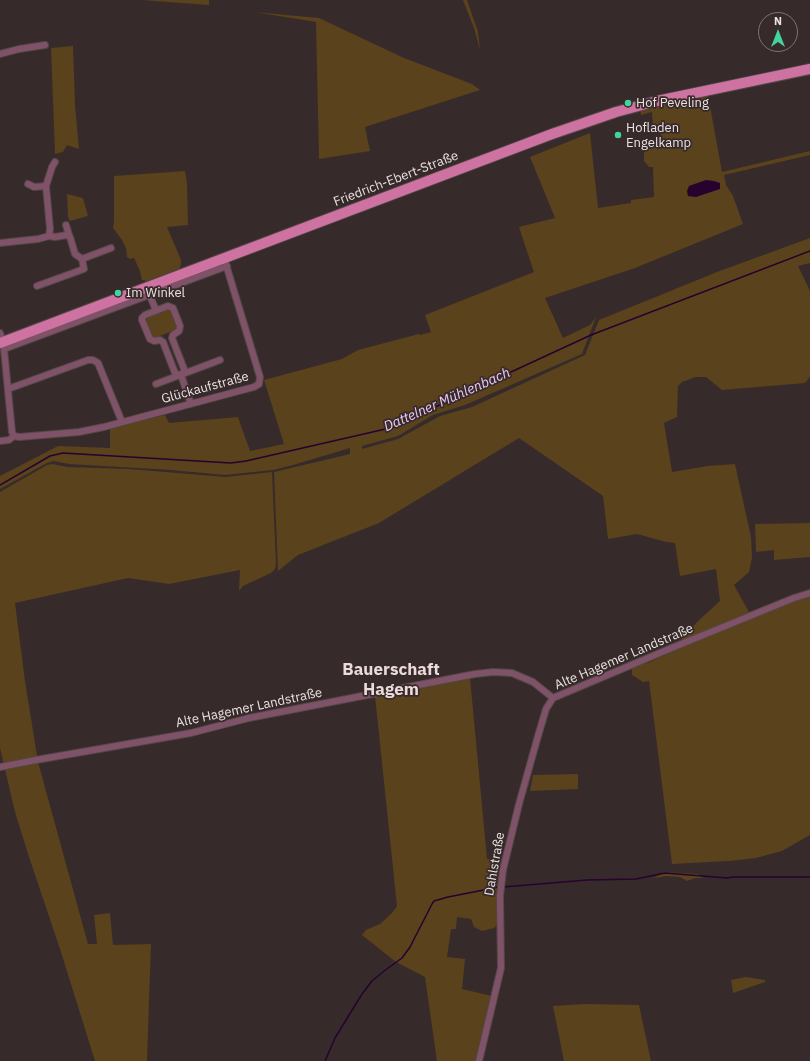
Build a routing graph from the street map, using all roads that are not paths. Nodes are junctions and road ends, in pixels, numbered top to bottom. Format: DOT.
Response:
graph roads {
  1 [pos="45,45"];
  2 [pos="0,54"];
  3 [pos="810,69"];
  4 [pos="55,162"];
  5 [pos="28,184"];
  6 [pos="46,186"];
  7 [pos="66,225"];
  8 [pos="49,236"];
  9 [pos="70,236"];
  10 [pos="0,243"];
  11 [pos="110,248"];
  12 [pos="82,259"];
  13 [pos="226,262"];
  14 [pos="37,286"];
  15 [pos="149,294"];
  16 [pos="156,310"];
  17 [pos="2,342"];
  18 [pos="220,360"];
  19 [pos="181,374"];
  20 [pos="156,384"];
  21 [pos="8,389"];
  22 [pos="191,404"];
  23 [pos="122,422"];
  24 [pos="14,436"];
  25 [pos="0,441"];
  26 [pos="810,593"];
  27 [pos="553,698"];
  28 [pos="0,767"];
  29 [pos="479,1061"];
  1 -- 2 [label="street"];
  3 -- 13 [label="main road, Friedrich-Ebert-Straße"];
  4 -- 6 [label="street"];
  5 -- 6 [label="street"];
  6 -- 8 [label="street"];
  7 -- 9 [label="street"];
  8 -- 9 [label="street"];
  8 -- 10 [label="street"];
  9 -- 12 [label="street"];
  11 -- 12 [label="street"];
  12 -- 14 [label="street"];
  13 -- 15 [label="street, Friedrich-Ebert-Straße"];
  13 -- 17 [label="main road, Friedrich-Ebert-Straße"];
  13 -- 22 [label="street, Glückaufstraße"];
  15 -- 16 [label="street"];
  15 -- 17 [label="street, Friedrich-Ebert-Straße"];
  16 -- 19 [label="street"];
  16 -- 19 [label="street"];
  17 -- 21 [label="street"];
  18 -- 19 [label="street"];
  19 -- 20 [label="street"];
  19 -- 22 [label="street"];
  21 -- 23 [label="street"];
  21 -- 24 [label="street"];
  22 -- 23 [label="street, Glückaufstraße"];
  23 -- 24 [label="street, Glückaufstraße"];
  24 -- 25 [label="street, Glückaufstraße"];
  26 -- 27 [label="street, Alte Hagemer Landstraße"];
  27 -- 28 [label="street, Alte Hagemer Landstraße"];
  27 -- 29 [label="street, Dahlstraße"];
}
